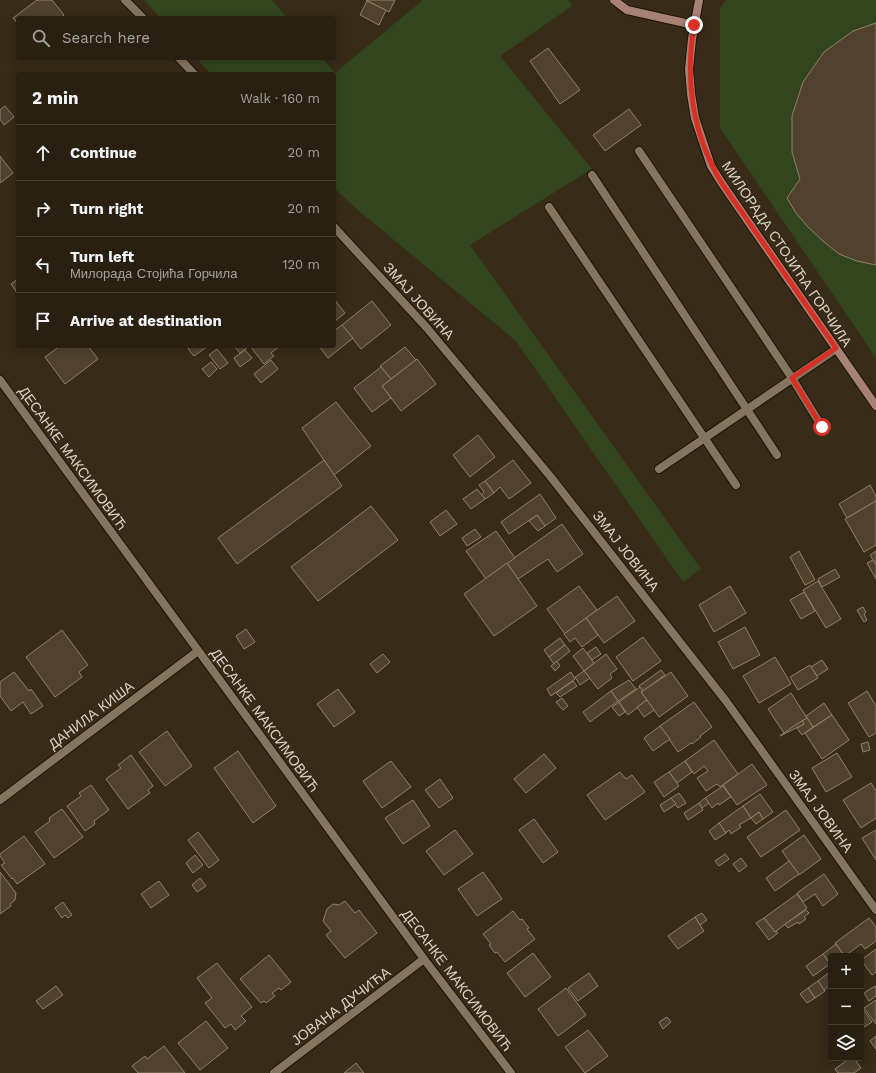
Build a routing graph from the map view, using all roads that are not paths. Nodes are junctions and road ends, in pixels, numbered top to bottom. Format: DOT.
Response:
graph roads {
  1 [pos="125,0"];
  2 [pos="614,0"];
  3 [pos="699,0"];
  4 [pos="141,16"];
  5 [pos="694,25"];
  6 [pos="181,60"];
  7 [pos="192,72"];
  8 [pos="639,151"];
  9 [pos="592,175"];
  10 [pos="549,208"];
  11 [pos="336,229"];
  12 [pos="836,348"];
  13 [pos="792,378"];
  14 [pos="0,380"];
  15 [pos="876,406"];
  16 [pos="747,409"];
  17 [pos="822,427"];
  18 [pos="704,438"];
  19 [pos="777,455"];
  20 [pos="659,469"];
  21 [pos="736,485"];
  22 [pos="198,651"];
  23 [pos="0,800"];
  24 [pos="876,910"];
  25 [pos="424,959"];
  26 [pos="274,1073"];
  27 [pos="511,1073"];
  1 -- 4 [label="street"];
  2 -- 5 [label="street"];
  3 -- 5 [label="street, МИЛОРАДА СТОЈИЋА ГОРЧИЛА"];
  5 -- 12 [label="street, МИЛОРАДА СТОЈИЋА ГОРЧИЛА"];
  6 -- 7 [label="street"];
  8 -- 13 [label="street"];
  9 -- 16 [label="street"];
  10 -- 18 [label="street"];
  11 -- 24 [label="street, ЗМАЈ ЈОВИНА"];
  12 -- 13 [label="street"];
  12 -- 15 [label="street, МИЛОРАДА СТОЈИЋА ГОРЧИЛА"];
  13 -- 16 [label="street"];
  13 -- 17 [label="street"];
  14 -- 22 [label="street, ДЕСАНКЕ МАКСИМОВИЋ"];
  16 -- 18 [label="street"];
  16 -- 19 [label="street"];
  18 -- 20 [label="street"];
  18 -- 21 [label="street"];
  22 -- 23 [label="street, ДАНИЛА КИША"];
  22 -- 25 [label="street, ДЕСАНКЕ МАКСИМОВИЋ"];
  25 -- 26 [label="street, ЈОВАНА ДУЧИЋА"];
  25 -- 27 [label="street, ДЕСАНКЕ МАКСИМОВИЋ"];
}
